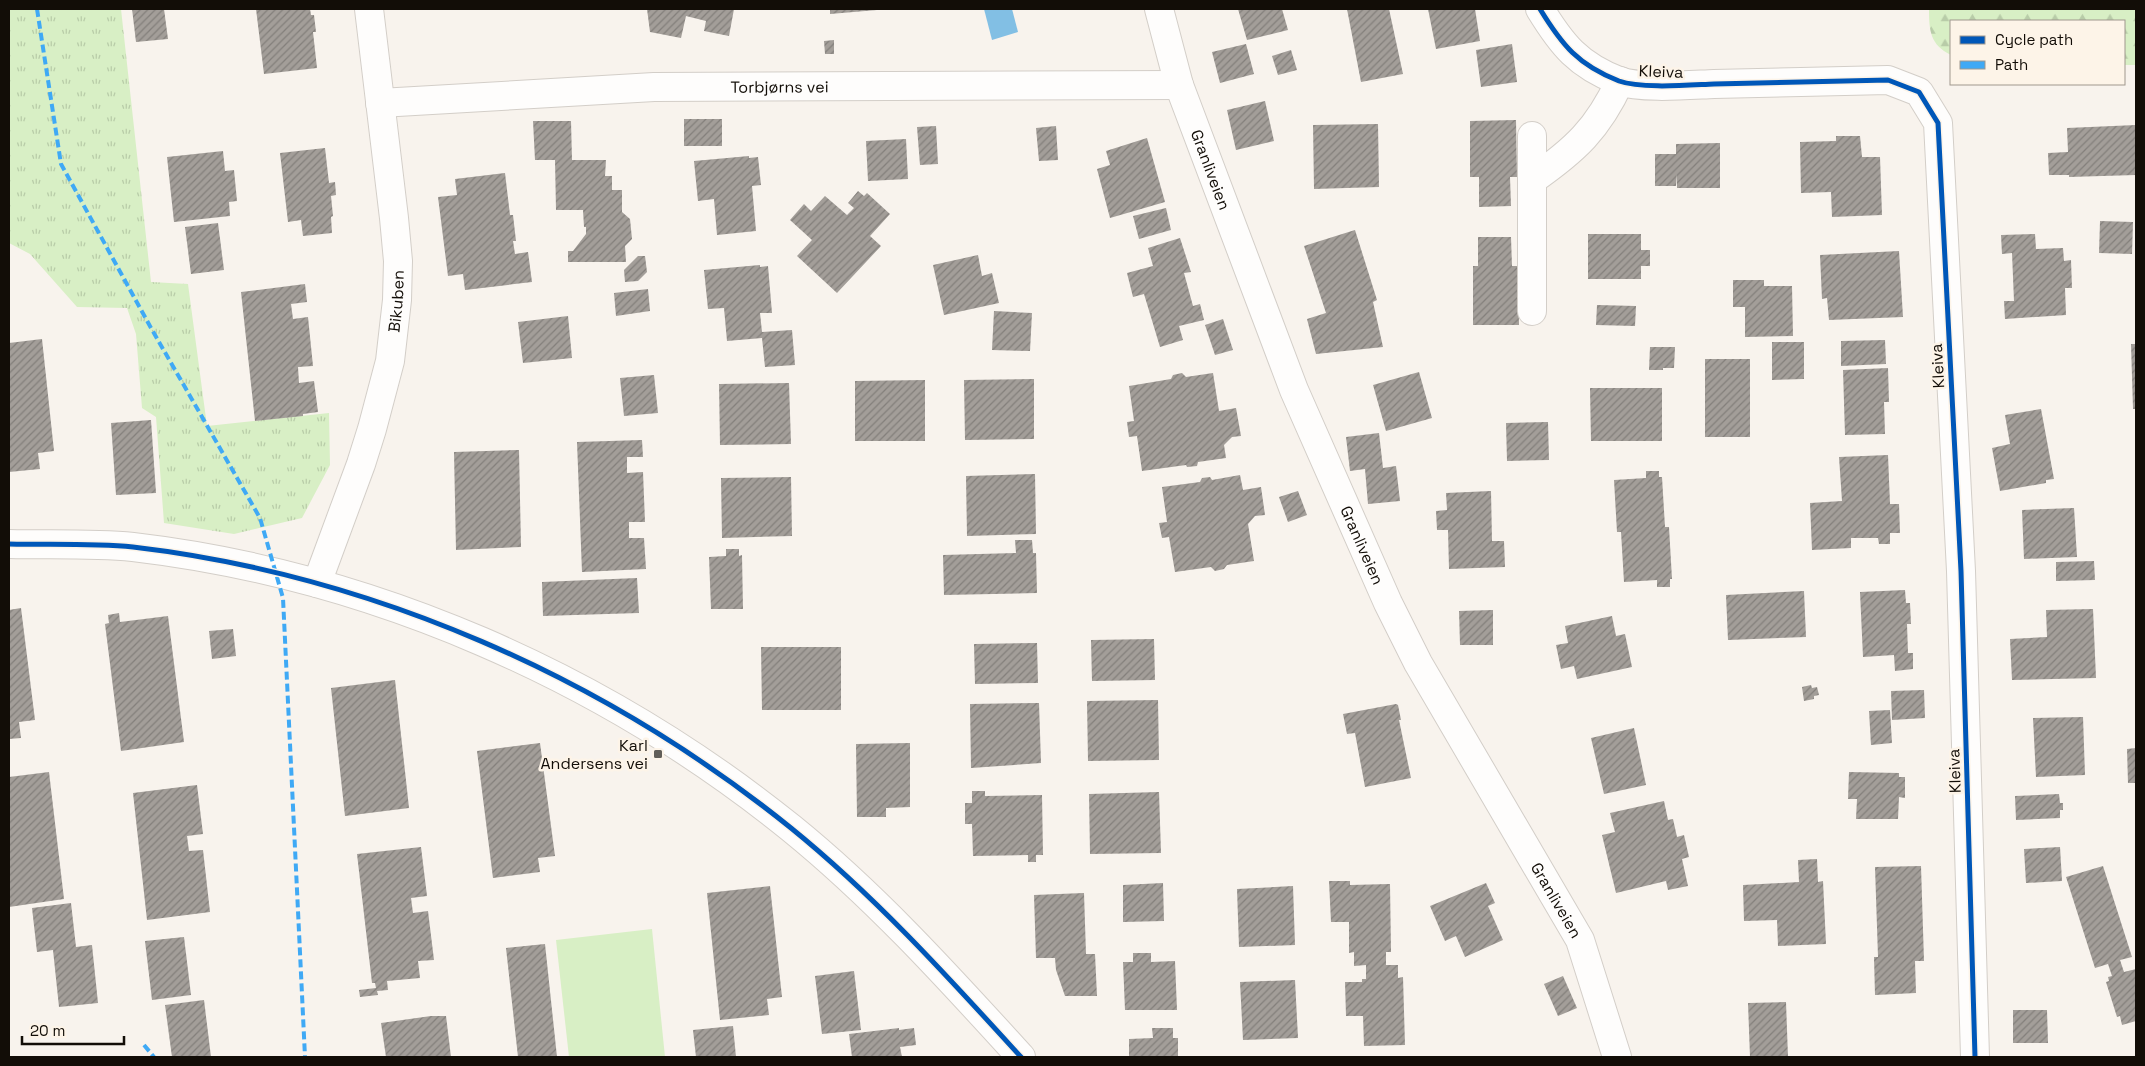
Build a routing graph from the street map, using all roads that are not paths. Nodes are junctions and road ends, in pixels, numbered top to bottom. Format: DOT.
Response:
graph roads {
  1 [pos="369,9"];
  2 [pos="1159,9"];
  3 [pos="1540,9"];
  4 [pos="1620,81"];
  5 [pos="1180,85"];
  6 [pos="380,104"];
  7 [pos="1532,136"];
  8 [pos="1532,180"];
  9 [pos="1532,310"];
  10 [pos="9,544"];
  11 [pos="317,583"];
  12 [pos="1021,1057"];
  13 [pos="1617,1057"];
  14 [pos="1975,1057"];
  1 -- 6 [label="street, Bikuben"];
  2 -- 5 [label="street, Granliveien"];
  3 -- 4 [label="street, Kleiva"];
  4 -- 8 [label="street"];
  4 -- 14 [label="street, Kleiva"];
  5 -- 6 [label="street, Torbjørns vei"];
  5 -- 13 [label="street, Granliveien"];
  6 -- 11 [label="street, Bikuben"];
  7 -- 8 [label="street"];
  8 -- 9 [label="street"];
  10 -- 11 [label="street"];
  11 -- 12 [label="street"];
}
